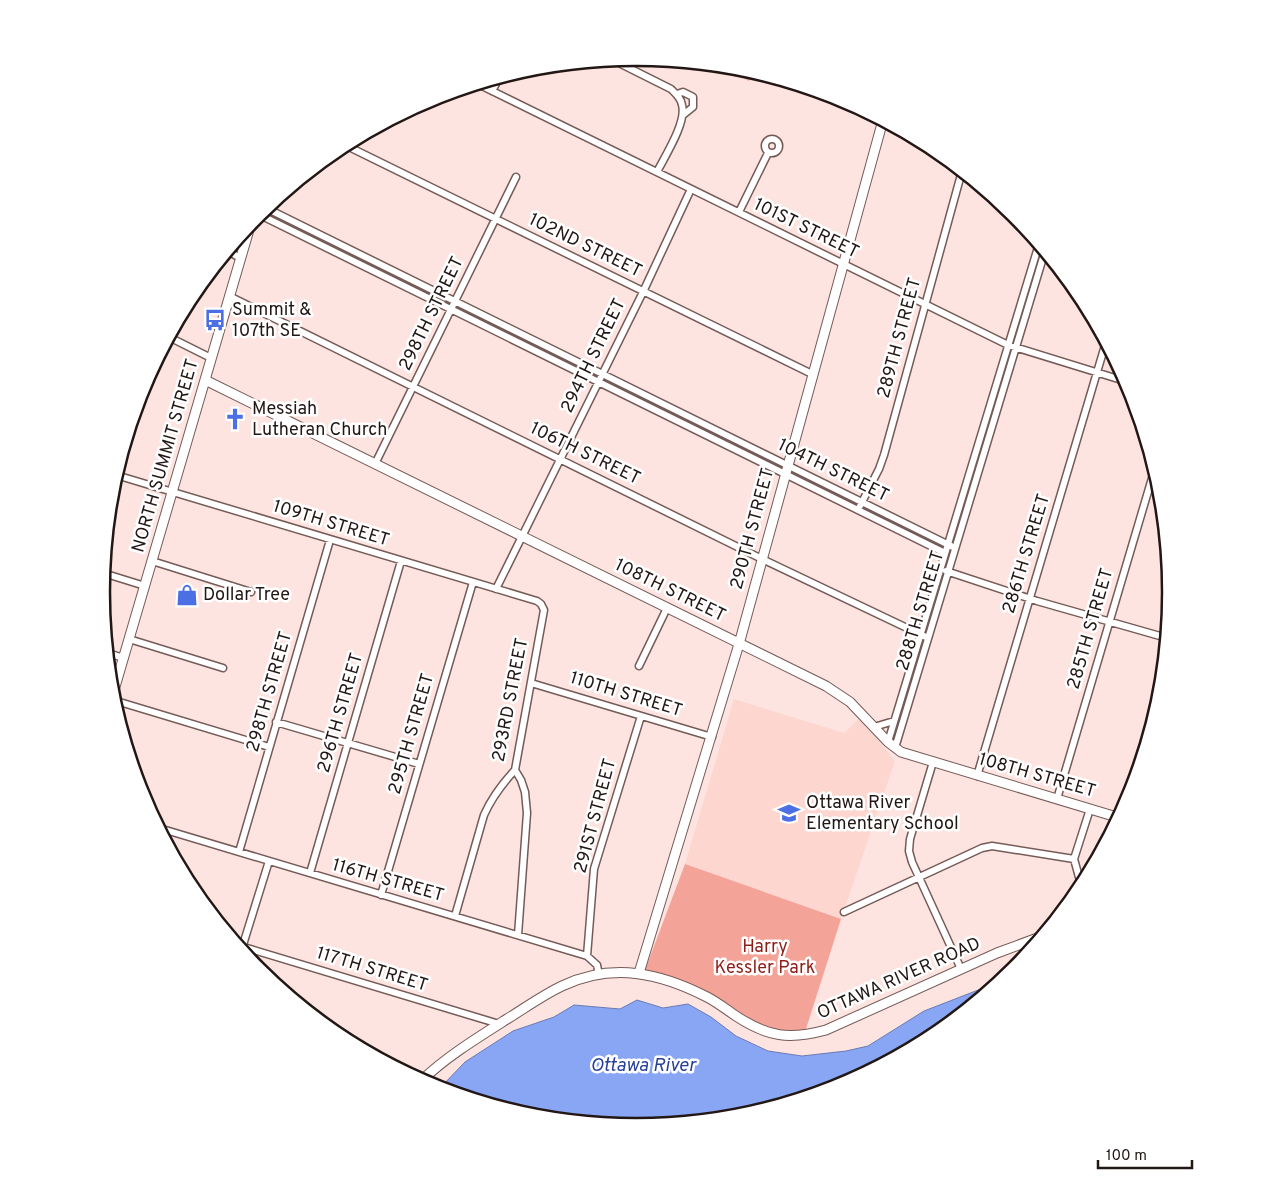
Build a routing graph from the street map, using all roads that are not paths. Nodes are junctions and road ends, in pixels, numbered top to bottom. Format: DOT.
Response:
graph roads {
  1 [pos="626,66"];
  2 [pos="495,86"];
  3 [pos="486,88"];
  4 [pos="492,91"];
  5 [pos="677,94"];
  6 [pos="683,115"];
  7 [pos="881,127"];
  8 [pos="353,149"];
  9 [pos="768,153"];
  10 [pos="657,172"];
  11 [pos="516,177"];
  12 [pos="960,178"];
  13 [pos="691,189"];
  14 [pos="273,212"];
  15 [pos="739,212"];
  16 [pos="266,218"];
  17 [pos="496,219"];
  18 [pos="245,241"];
  19 [pos="1037,252"];
  20 [pos="357,253"];
  21 [pos="234,254"];
  22 [pos="240,258"];
  23 [pos="1043,259"];
  24 [pos="353,261"];
  25 [pos="843,263"];
  26 [pos="643,292"];
  27 [pos="229,296"];
  28 [pos="455,301"];
  29 [pos="925,304"];
  30 [pos="451,309"];
  31 [pos="530,338"];
  32 [pos="175,340"];
  33 [pos="1008,345"];
  34 [pos="525,346"];
  35 [pos="1016,348"];
  36 [pos="1103,351"];
  37 [pos="211,358"];
  38 [pos="601,373"];
  39 [pos="1097,373"];
  40 [pos="812,374"];
  41 [pos="1117,379"];
  42 [pos="205,380"];
  43 [pos="597,382"];
  44 [pos="413,386"];
  45 [pos="988,413"];
  46 [pos="995,416"];
  47 [pos="698,421"];
  48 [pos="694,429"];
  49 [pos="560,459"];
  50 [pos="374,464"];
  51 [pos="786,470"];
  52 [pos="123,477"];
  53 [pos="967,480"];
  54 [pos="1151,481"];
  55 [pos="975,482"];
  56 [pos="172,492"];
  57 [pos="862,502"];
  58 [pos="858,510"];
  59 [pos="522,536"];
  60 [pos="330,540"];
  61 [pos="948,544"];
  62 [pos="955,548"];
  63 [pos="945,553"];
  64 [pos="762,559"];
  65 [pos="152,561"];
  66 [pos="401,561"];
  67 [pos="940,568"];
  68 [pos="948,572"];
  69 [pos="110,575"];
  70 [pos="473,582"];
  71 [pos="145,586"];
  72 [pos="496,589"];
  73 [pos="251,592"];
  74 [pos="1030,598"];
  75 [pos="537,600"];
  76 [pos="667,608"];
  77 [pos="1109,621"];
  78 [pos="920,635"];
  79 [pos="1161,636"];
  80 [pos="928,638"];
  81 [pos="129,639"];
  82 [pos="739,644"];
  83 [pos="114,655"];
  84 [pos="124,658"];
  85 [pos="639,666"];
  86 [pos="223,668"];
  87 [pos="118,679"];
  88 [pos="531,683"];
  89 [pos="121,701"];
  90 [pos="641,716"];
  91 [pos="894,721"];
  92 [pos="276,722"];
  93 [pos="874,727"];
  94 [pos="712,737"];
  95 [pos="348,743"];
  96 [pos="891,745"];
  97 [pos="269,747"];
  98 [pos="933,762"];
  99 [pos="419,764"];
  100 [pos="515,770"];
  101 [pos="977,776"];
  102 [pos="1057,799"];
  103 [pos="1090,809"];
  104 [pos="1112,816"];
  105 [pos="168,831"];
  106 [pos="238,852"];
  107 [pos="1074,859"];
  108 [pos="269,861"];
  109 [pos="310,874"];
  110 [pos="919,877"];
  111 [pos="1079,877"];
  112 [pos="381,895"];
  113 [pos="844,912"];
  114 [pos="455,916"];
  115 [pos="518,936"];
  116 [pos="242,940"];
  117 [pos="1031,941"];
  118 [pos="251,950"];
  119 [pos="587,956"];
  120 [pos="961,969"];
  121 [pos="639,973"];
  122 [pos="599,974"];
  123 [pos="500,1024"];
  124 [pos="427,1075"];
  1 -- 5 [label="street"];
  2 -- 4 [label="street"];
  3 -- 4 [label="street, 101ST STREET"];
  4 -- 10 [label="street, 101ST STREET"];
  5 -- 6 [label="street"];
  5 -- 6 [label="street"];
  6 -- 10 [label="street"];
  7 -- 25 [label="street, 290TH STREET"];
  8 -- 17 [label="street, 102ND STREET"];
  9 -- 15 [label="street"];
  10 -- 13 [label="street, 101ST STREET"];
  11 -- 17 [label="street, 298TH STREET"];
  12 -- 29 [label="street, 289TH STREET"];
  13 -- 15 [label="street, 101ST STREET"];
  13 -- 26 [label="street, 294TH STREET"];
  14 -- 20 [label="street, 104TH STREET"];
  15 -- 25 [label="street, 101ST STREET"];
  16 -- 24 [label="street, 104TH STREET"];
  17 -- 26 [label="street, 102ND STREET"];
  17 -- 28 [label="street, 298TH STREET"];
  18 -- 22 [label="street, NORTH SUMMIT STREET"];
  19 -- 33 [label="street, 288TH STREET"];
  20 -- 24 [label="street"];
  20 -- 28 [label="street, 104TH STREET"];
  21 -- 22 [label="street"];
  22 -- 27 [label="street, NORTH SUMMIT STREET"];
  23 -- 35 [label="street, 288TH STREET"];
  24 -- 30 [label="street, 104TH STREET"];
  25 -- 29 [label="street, 101ST STREET"];
  25 -- 40 [label="street, 290TH STREET"];
  26 -- 38 [label="street, 294TH STREET"];
  26 -- 40 [label="street, 102ND STREET"];
  27 -- 37 [label="street, NORTH SUMMIT STREET"];
  27 -- 44 [label="street, 106TH STREET"];
  28 -- 30 [label="street, 298TH STREET"];
  28 -- 31 [label="street, 104TH STREET"];
  29 -- 33 [label="street, 101ST STREET"];
  29 -- 57 [label="street, 289TH STREET"];
  30 -- 34 [label="street, 104TH STREET"];
  30 -- 44 [label="street, 298TH STREET"];
  31 -- 34 [label="street"];
  31 -- 38 [label="street, 104TH STREET"];
  32 -- 37 [label="street"];
  33 -- 35 [label="street, 101ST STREET"];
  33 -- 45 [label="street, 288TH STREET"];
  34 -- 43 [label="street, 104TH STREET"];
  35 -- 39 [label="street, 101ST STREET"];
  35 -- 46 [label="street, 288TH STREET"];
  36 -- 39 [label="street, 286TH STREET"];
  37 -- 42 [label="street, NORTH SUMMIT STREET"];
  38 -- 43 [label="street, 294TH STREET"];
  38 -- 47 [label="street, 104TH STREET"];
  39 -- 41 [label="street, 101ST STREET"];
  39 -- 74 [label="street, 286TH STREET"];
  40 -- 51 [label="street, 290TH STREET"];
  42 -- 50 [label="street, 108TH STREET"];
  42 -- 56 [label="street, NORTH SUMMIT STREET"];
  43 -- 48 [label="street, 104TH STREET"];
  43 -- 49 [label="street, 294TH STREET"];
  44 -- 49 [label="street, 106TH STREET"];
  44 -- 50 [label="street, 298TH STREET"];
  45 -- 46 [label="street"];
  45 -- 53 [label="street, 288TH STREET"];
  46 -- 55 [label="street, 288TH STREET"];
  47 -- 48 [label="street"];
  47 -- 51 [label="street, 104TH STREET"];
  48 -- 51 [label="street, 104TH STREET"];
  49 -- 59 [label="street, 294TH STREET"];
  49 -- 64 [label="street, 106TH STREET"];
  50 -- 59 [label="street, 108TH STREET"];
  51 -- 57 [label="street, 104TH STREET"];
  51 -- 58 [label="street, 104TH STREET"];
  51 -- 64 [label="street, 290TH STREET"];
  52 -- 56 [label="street, 109TH STREET"];
  53 -- 55 [label="street"];
  53 -- 61 [label="street, 288TH STREET"];
  54 -- 77 [label="street, 285TH STREET"];
  55 -- 62 [label="street, 288TH STREET"];
  56 -- 60 [label="street, 109TH STREET"];
  56 -- 65 [label="street, NORTH SUMMIT STREET"];
  57 -- 58 [label="street, 289TH STREET"];
  57 -- 61 [label="street, 104TH STREET"];
  58 -- 63 [label="street, 104TH STREET"];
  59 -- 72 [label="street, 294TH STREET"];
  59 -- 76 [label="street, 108TH STREET"];
  60 -- 66 [label="street, 109TH STREET"];
  60 -- 92 [label="street, 298TH STREET"];
  61 -- 62 [label="street, 104TH STREET"];
  61 -- 63 [label="street, 288TH STREET"];
  62 -- 68 [label="street, 288TH STREET"];
  63 -- 67 [label="street, 288TH STREET"];
  64 -- 78 [label="street, 106TH STREET"];
  64 -- 82 [label="street, 290TH STREET"];
  65 -- 71 [label="street, NORTH SUMMIT STREET"];
  65 -- 73 [label="street"];
  66 -- 70 [label="street, 109TH STREET"];
  66 -- 95 [label="street, 296TH STREET"];
  67 -- 68 [label="street"];
  67 -- 78 [label="street, 288TH STREET"];
  68 -- 74 [label="street"];
  68 -- 80 [label="street, 288TH STREET"];
  69 -- 71 [label="street"];
  70 -- 72 [label="street, 109TH STREET"];
  70 -- 99 [label="street, 295TH STREET"];
  71 -- 81 [label="street, NORTH SUMMIT STREET"];
  72 -- 75 [label="street, 109TH STREET"];
  74 -- 77 [label="street"];
  74 -- 101 [label="street, 286TH STREET"];
  75 -- 88 [label="street, 293RD STREET"];
  76 -- 82 [label="street, 108TH STREET"];
  76 -- 85 [label="street"];
  77 -- 79 [label="street"];
  77 -- 102 [label="street, 285TH STREET"];
  78 -- 80 [label="street, 106TH STREET"];
  78 -- 91 [label="street, 288TH STREET"];
  80 -- 96 [label="street, 288TH STREET"];
  81 -- 84 [label="street, NORTH SUMMIT STREET"];
  81 -- 86 [label="street"];
  82 -- 93 [label="street, 108TH STREET"];
  82 -- 94 [label="street, 290TH STREET"];
  83 -- 84 [label="street"];
  84 -- 87 [label="street, NORTH SUMMIT STREET"];
  88 -- 90 [label="street, 110TH STREET"];
  88 -- 100 [label="street, 293RD STREET"];
  89 -- 97 [label="street"];
  90 -- 94 [label="street, 110TH STREET"];
  90 -- 119 [label="street, 291ST STREET"];
  91 -- 93 [label="street"];
  91 -- 96 [label="street, 288TH STREET"];
  92 -- 95 [label="street"];
  92 -- 97 [label="street, 298TH STREET"];
  93 -- 96 [label="street, 108TH STREET"];
  94 -- 121 [label="street, 290TH STREET"];
  95 -- 99 [label="street"];
  95 -- 109 [label="street, 296TH STREET"];
  96 -- 98 [label="street, 108TH STREET"];
  97 -- 106 [label="street, 298TH STREET"];
  98 -- 101 [label="street, 108TH STREET"];
  98 -- 110 [label="street"];
  99 -- 112 [label="street, 295TH STREET"];
  100 -- 114 [label="street, 293RD STREET"];
  100 -- 115 [label="street"];
  101 -- 102 [label="street, 108TH STREET"];
  102 -- 103 [label="street, 108TH STREET"];
  103 -- 104 [label="street, 108TH STREET"];
  103 -- 107 [label="street"];
  105 -- 106 [label="street, 116TH STREET"];
  106 -- 108 [label="street, 116TH STREET"];
  107 -- 110 [label="street"];
  107 -- 111 [label="street"];
  108 -- 109 [label="street, 116TH STREET"];
  108 -- 116 [label="street"];
  109 -- 112 [label="street, 116TH STREET"];
  110 -- 113 [label="street"];
  110 -- 120 [label="street"];
  112 -- 114 [label="street, 116TH STREET"];
  114 -- 115 [label="street, 116TH STREET"];
  115 -- 119 [label="street, 116TH STREET"];
  117 -- 120 [label="street, OTTAWA RIVER ROAD"];
  118 -- 123 [label="street, 117TH STREET"];
  119 -- 122 [label="street"];
  120 -- 121 [label="street, OTTAWA RIVER ROAD"];
  121 -- 122 [label="street, OTTAWA RIVER ROAD"];
  122 -- 123 [label="street, OTTAWA RIVER ROAD"];
  123 -- 124 [label="street, OTTAWA RIVER ROAD"];
}
